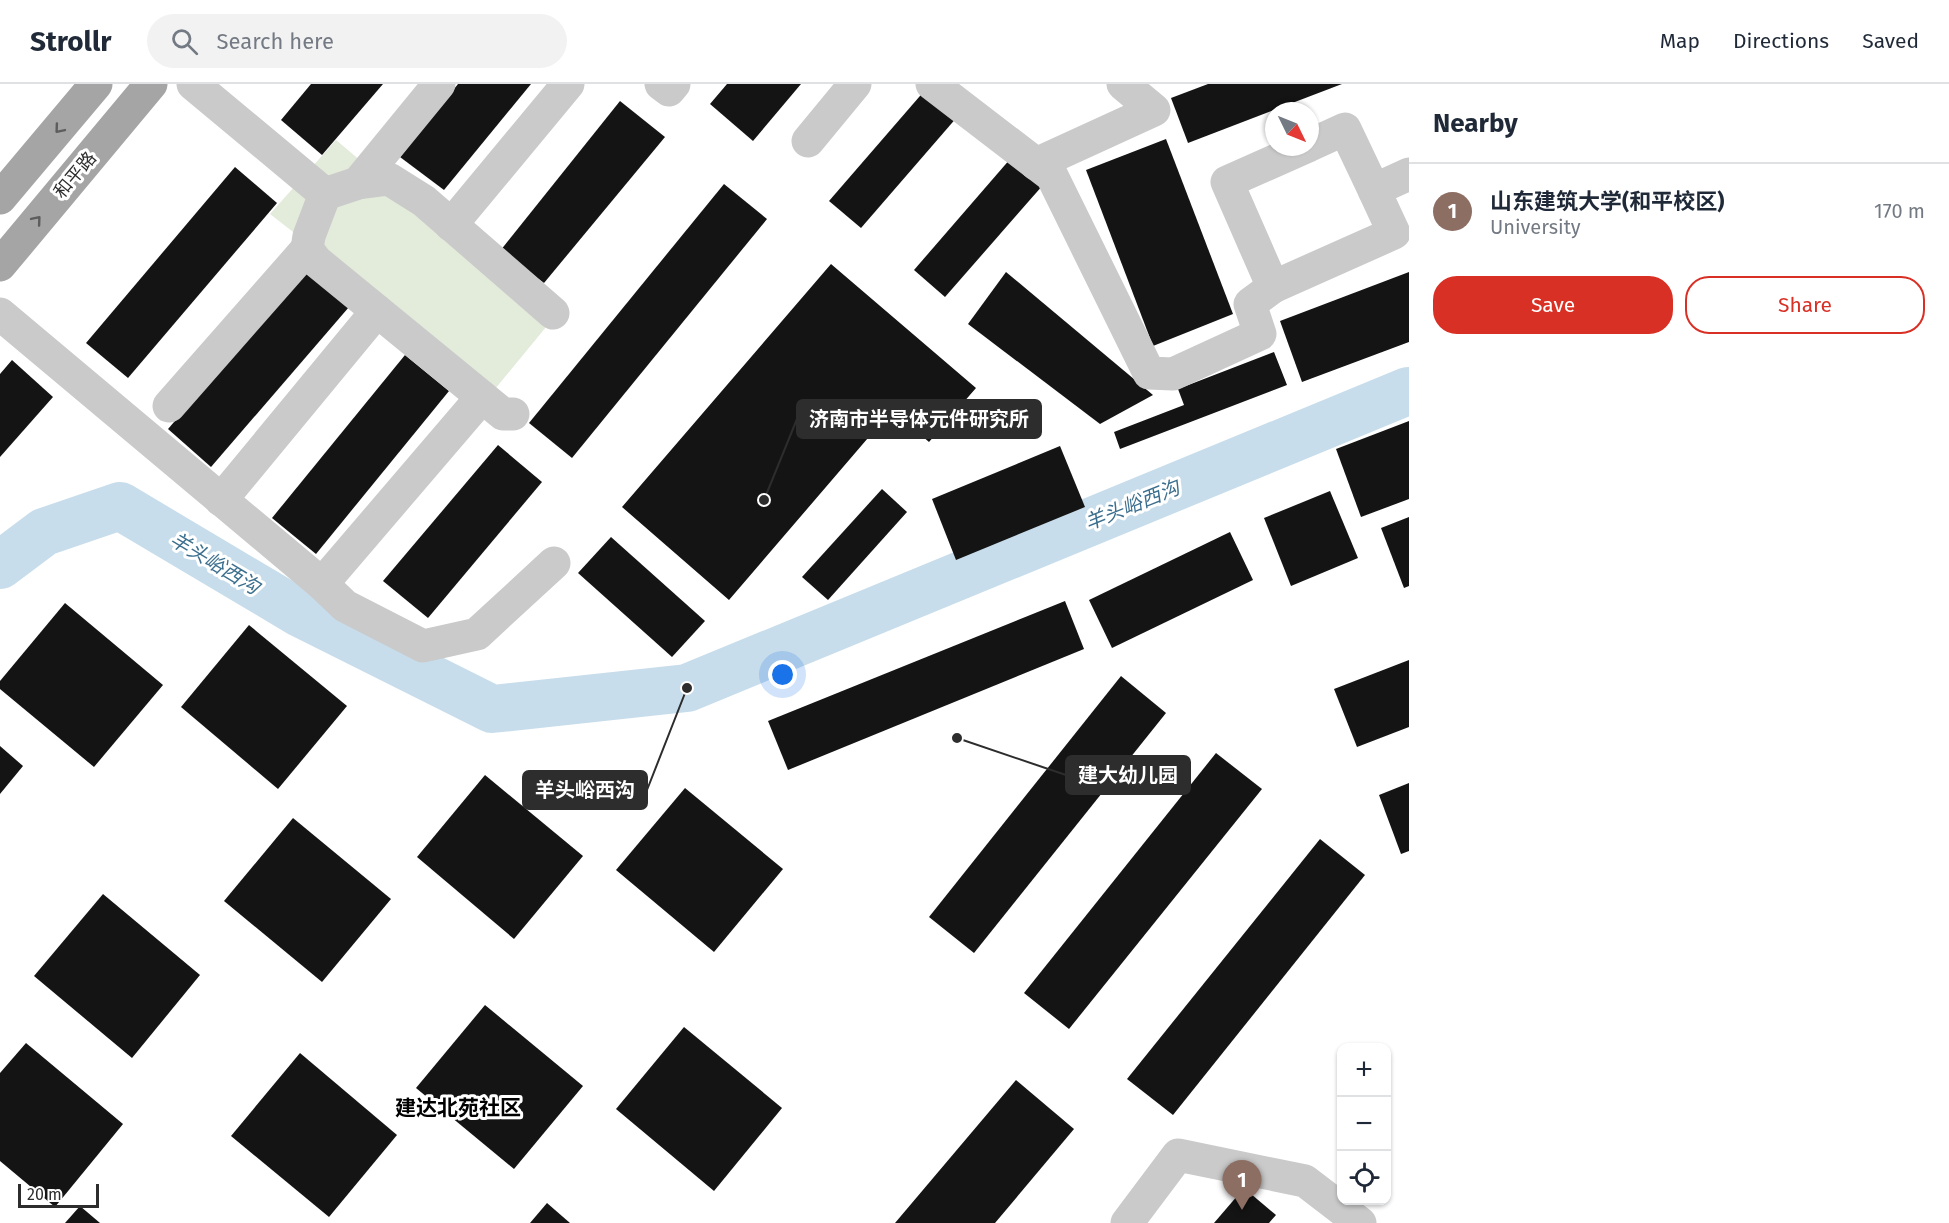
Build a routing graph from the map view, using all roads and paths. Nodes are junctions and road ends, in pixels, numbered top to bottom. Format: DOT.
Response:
graph roads {
  1 [pos="96,84"];
  2 [pos="151,84"];
  3 [pos="194,84"];
  4 [pos="439,84"];
  5 [pos="568,84"];
  6 [pos="661,84"];
  7 [pos="674,84"];
  8 [pos="855,84"];
  9 [pos="932,84"];
  10 [pos="1123,84"];
  11 [pos="808,141"];
  12 [pos="1319,141"];
  13 [pos="1286,156"];
  14 [pos="1036,164"];
  15 [pos="1409,174"];
  16 [pos="358,183"];
  17 [pos="1374,190"];
  18 [pos="325,194"];
  19 [pos="0,198"];
  20 [pos="452,225"];
  21 [pos="307,249"];
  22 [pos="0,265"];
  23 [pos="1273,286"];
  24 [pos="377,311"];
  25 [pos="553,313"];
  26 [pos="0,314"];
  27 [pos="482,398"];
  28 [pos="169,406"];
  29 [pos="513,414"];
  30 [pos="221,500"];
  31 [pos="554,562"];
  32 [pos="322,584"];
  33 [pos="1127,1223"];
  34 [pos="1360,1223"];
  1 -- 19 [label="main road, one-way"];
  22 -- 2 [label="main road, 和平路, one-way"];
  3 -- 18 [label="street"];
  4 -- 16 [label="street"];
  5 -- 20 [label="street"];
  6 -- 7 [label="street"];
  8 -- 11 [label="street"];
  9 -- 14 [label="street"];
  10 -- 14 [label="street"];
  12 -- 17 [label="street"];
  13 -- 23 [label="street"];
  14 -- 23 [label="street"];
  15 -- 17 [label="street"];
  16 -- 18 [label="street"];
  16 -- 20 [label="street"];
  17 -- 23 [label="street"];
  18 -- 21 [label="street"];
  20 -- 25 [label="street"];
  21 -- 24 [label="street"];
  21 -- 28 [label="street"];
  24 -- 27 [label="street"];
  24 -- 30 [label="street"];
  26 -- 30 [label="street"];
  27 -- 29 [label="street"];
  27 -- 32 [label="street"];
  30 -- 32 [label="street"];
  31 -- 32 [label="street"];
  33 -- 34 [label="street"];
}
